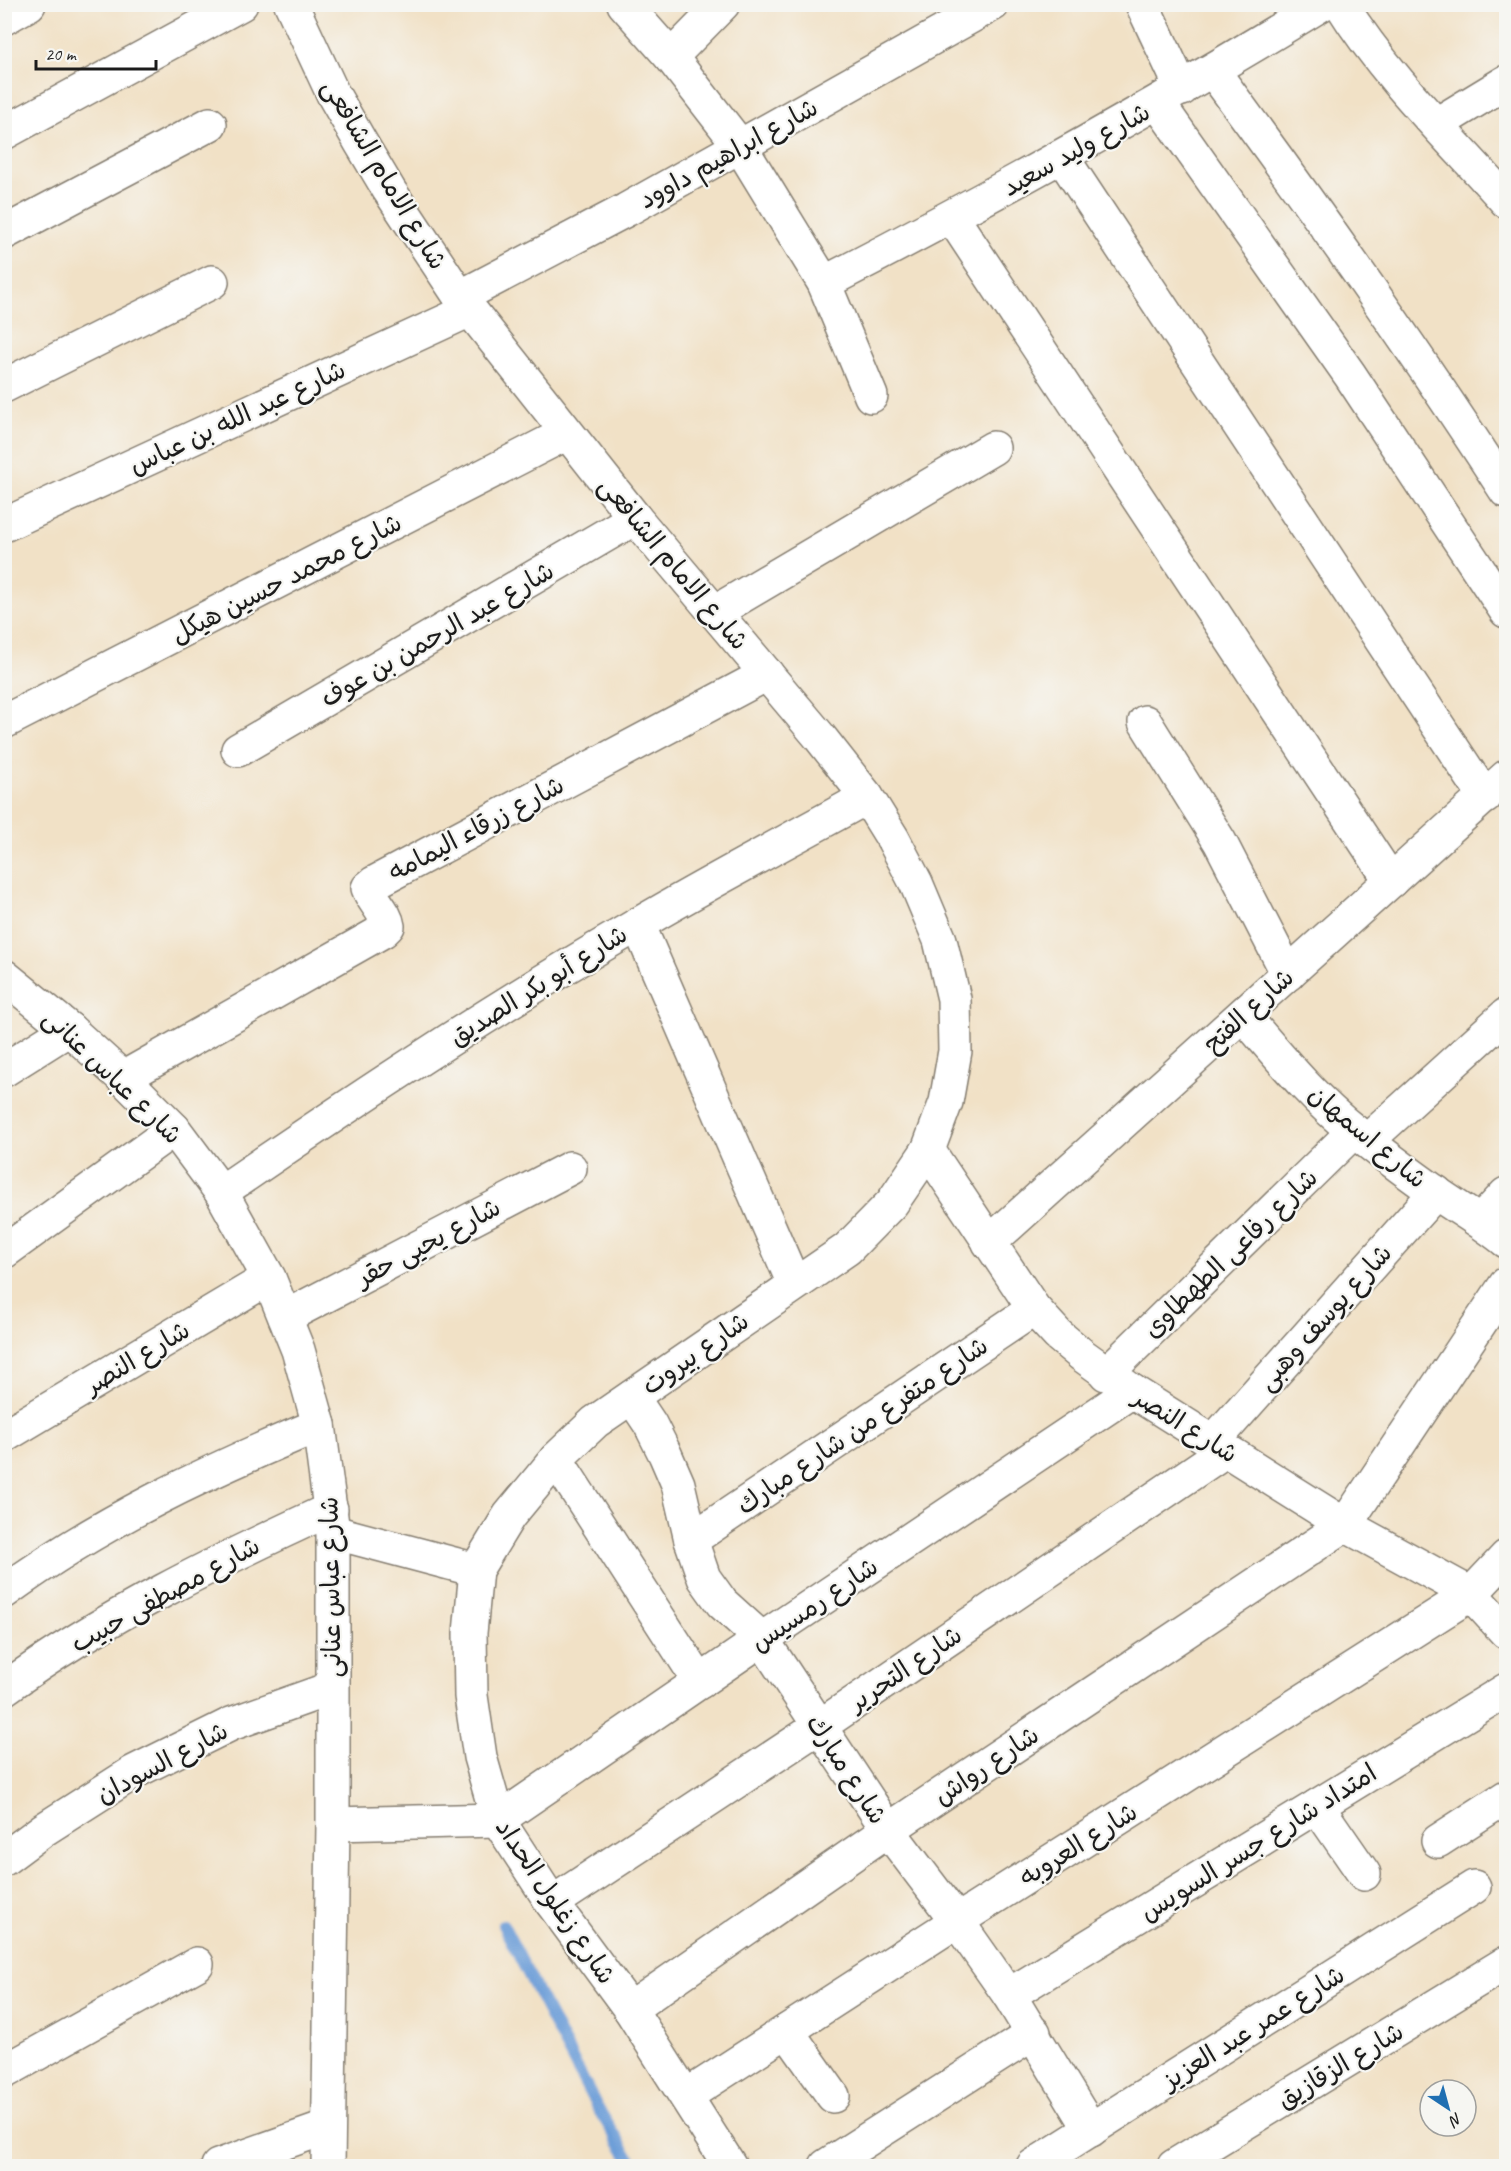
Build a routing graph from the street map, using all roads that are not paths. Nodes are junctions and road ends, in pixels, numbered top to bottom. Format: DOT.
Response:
graph roads {
  1 [pos="29,4"];
  2 [pos="241,4"];
  3 [pos="291,4"];
  4 [pos="624,4"];
  5 [pos="723,4"];
  6 [pos="993,4"];
  7 [pos="1142,4"];
  8 [pos="1345,8"];
  9 [pos="4,18"];
  10 [pos="671,57"];
  11 [pos="1213,71"];
  12 [pos="1506,82"];
  13 [pos="1170,96"];
  14 [pos="210,124"];
  15 [pos="1437,124"];
  16 [pos="4,133"];
  17 [pos="740,146"];
  18 [pos="1062,157"];
  19 [pos="1506,201"];
  20 [pos="952,217"];
  21 [pos="4,233"];
  22 [pos="212,282"];
  23 [pos="824,283"];
  24 [pos="465,303"];
  25 [pos="4,386"];
  26 [pos="872,396"];
  27 [pos="567,434"];
  28 [pos="993,448"];
  29 [pos="1506,491"];
  30 [pos="635,518"];
  31 [pos="4,525"];
  32 [pos="1506,611"];
  33 [pos="715,612"];
  34 [pos="767,674"];
  35 [pos="4,722"];
  36 [pos="1145,722"];
  37 [pos="238,750"];
  38 [pos="1496,787"];
  39 [pos="867,797"];
  40 [pos="1391,881"];
  41 [pos="638,924"];
  42 [pos="1288,974"];
  43 [pos="4,976"];
  44 [pos="1243,1015"];
  45 [pos="1506,1015"];
  46 [pos="69,1029"];
  47 [pos="4,1070"];
  48 [pos="123,1078"];
  49 [pos="174,1129"];
  50 [pos="1361,1136"];
  51 [pos="928,1150"];
  52 [pos="570,1168"];
  53 [pos="221,1192"];
  54 [pos="1436,1192"];
  55 [pos="1506,1194"];
  56 [pos="1481,1221"];
  57 [pos="1506,1241"];
  58 [pos="989,1243"];
  59 [pos="4,1252"];
  60 [pos="269,1278"];
  61 [pos="794,1284"];
  62 [pos="1506,1284"];
  63 [pos="1034,1310"];
  64 [pos="285,1317"];
  65 [pos="1119,1382"];
  66 [pos="632,1397"];
  67 [pos="319,1425"];
  68 [pos="4,1436"];
  69 [pos="1219,1446"];
  70 [pos="556,1459"];
  71 [pos="332,1521"];
  72 [pos="1345,1525"];
  73 [pos="691,1540"];
  74 [pos="1506,1557"];
  75 [pos="476,1570"];
  76 [pos="4,1592"];
  77 [pos="1471,1594"];
  78 [pos="1506,1632"];
  79 [pos="762,1639"];
  80 [pos="700,1682"];
  81 [pos="332,1688"];
  82 [pos="4,1689"];
  83 [pos="1506,1690"];
  84 [pos="820,1726"];
  85 [pos="1506,1797"];
  86 [pos="1317,1806"];
  87 [pos="498,1820"];
  88 [pos="333,1824"];
  89 [pos="888,1830"];
  90 [pos="1438,1841"];
  91 [pos="4,1859"];
  92 [pos="1364,1874"];
  93 [pos="1474,1887"];
  94 [pos="552,1903"];
  95 [pos="957,1921"];
  96 [pos="1506,1963"];
  97 [pos="197,1964"];
  98 [pos="1009,1995"];
  99 [pos="630,2009"];
  100 [pos="787,2031"];
  101 [pos="1034,2033"];
  102 [pos="4,2073"];
  103 [pos="686,2096"];
  104 [pos="833,2096"];
  105 [pos="328,2127"];
  106 [pos="1091,2130"];
  107 [pos="218,2166"];
  108 [pos="328,2166"];
  109 [pos="730,2166"];
  110 [pos="826,2166"];
  111 [pos="1033,2166"];
  112 [pos="1174,2166"];
  1 -- 9 [label="street"];
  2 -- 16 [label="street"];
  3 -- 24 [label="street, شارع الامام الشافعى"];
  4 -- 10 [label="street"];
  5 -- 10 [label="street"];
  6 -- 17 [label="street, شارع ابراهيم داوود"];
  7 -- 13 [label="street"];
  8 -- 11 [label="street, شارع وليد سعيد"];
  8 -- 15 [label="street"];
  10 -- 17 [label="street"];
  11 -- 13 [label="street, شارع وليد سعيد"];
  11 -- 29 [label="street"];
  12 -- 15 [label="street"];
  13 -- 18 [label="street, شارع وليد سعيد"];
  13 -- 32 [label="street"];
  14 -- 21 [label="street"];
  15 -- 19 [label="street"];
  17 -- 23 [label="street"];
  17 -- 24 [label="street, شارع ابراهيم داوود"];
  18 -- 20 [label="street, شارع وليد سعيد"];
  18 -- 38 [label="street"];
  20 -- 23 [label="street, شارع وليد سعيد"];
  20 -- 40 [label="street"];
  22 -- 25 [label="street"];
  23 -- 26 [label="street"];
  24 -- 27 [label="street, شارع الامام الشافعى"];
  24 -- 31 [label="street, شارع عبد الله بن عباس"];
  27 -- 30 [label="street, شارع الامام الشافعى"];
  27 -- 35 [label="street, شارع محمد حسين هيكل"];
  28 -- 33 [label="street"];
  30 -- 33 [label="street, شارع الامام الشافعى"];
  30 -- 37 [label="street, شارع عبد الرحمن بن عوف"];
  33 -- 34 [label="street, شارع الامام الشافعى"];
  34 -- 39 [label="street, شارع الامام الشافعى"];
  34 -- 48 [label="street, شارع زرقاء اليمامه"];
  36 -- 42 [label="street"];
  38 -- 40 [label="street, شارع الفتح"];
  39 -- 41 [label="street, شارع أبو بكر الصديق"];
  39 -- 51 [label="street, شارع الامام الشافعى"];
  40 -- 42 [label="street, شارع الفتح"];
  41 -- 53 [label="street, شارع أبو بكر الصديق"];
  41 -- 61 [label="street"];
  42 -- 44 [label="street, شارع الفتح"];
  43 -- 46 [label="street, شارع عباس عنانى"];
  44 -- 50 [label="street, شارع اسمهان"];
  44 -- 58 [label="street, شارع الفتح"];
  45 -- 50 [label="street, شارع رفاعى الطهطاوى"];
  46 -- 47 [label="street"];
  46 -- 48 [label="street, شارع عباس عنانى"];
  48 -- 49 [label="street, شارع عباس عنانى"];
  49 -- 53 [label="street, شارع عباس عنانى"];
  49 -- 59 [label="street"];
  50 -- 54 [label="street, شارع اسمهان"];
  50 -- 65 [label="street, شارع رفاعى الطهطاوى"];
  51 -- 58 [label="street, شارع النصر"];
  51 -- 61 [label="street, شارع بيروت"];
  52 -- 64 [label="street, شارع يحيى حقر"];
  53 -- 60 [label="street, شارع عباس عنانى"];
  54 -- 56 [label="street, شارع اسمهان"];
  54 -- 69 [label="street, شارع يوسف وهبى"];
  55 -- 56 [label="street"];
  56 -- 57 [label="street, شارع اسمهان"];
  58 -- 63 [label="street, شارع النصر"];
  60 -- 64 [label="street, شارع عباس عنانى"];
  60 -- 68 [label="street, شارع النصر"];
  61 -- 66 [label="street, شارع بيروت"];
  62 -- 72 [label="street"];
  63 -- 65 [label="street, شارع النصر"];
  63 -- 73 [label="street, شارع متفرع من شارع مبارك"];
  64 -- 67 [label="street, شارع عباس عنانى"];
  65 -- 69 [label="street, شارع النصر"];
  65 -- 79 [label="street, شارع رمسيس"];
  66 -- 70 [label="street, شارع بيروت"];
  66 -- 73 [label="street, شارع مبارك"];
  67 -- 71 [label="street, شارع عباس عنانى"];
  67 -- 76 [label="street"];
  69 -- 72 [label="street, شارع النصر"];
  69 -- 84 [label="street, شارع التحرير"];
  70 -- 75 [label="street, شارع بيروت"];
  70 -- 80 [label="street"];
  71 -- 75 [label="street"];
  71 -- 81 [label="street, شارع عباس عنانى"];
  71 -- 82 [label="street, شارع مصطفى حبيب"];
  72 -- 77 [label="street, شارع النصر"];
  72 -- 89 [label="street, شارع رواش"];
  73 -- 79 [label="street, شارع مبارك"];
  74 -- 77 [label="street, شارع العروبه"];
  75 -- 87 [label="street, شارع زغلول الحداد"];
  77 -- 78 [label="street, شارع النصر"];
  77 -- 95 [label="street, شارع العروبه"];
  79 -- 80 [label="street, شارع رمسيس"];
  79 -- 84 [label="street, شارع مبارك"];
  80 -- 87 [label="street, شارع رمسيس"];
  81 -- 88 [label="street, شارع عباس عنانى"];
  81 -- 91 [label="street, شارع السودان"];
  83 -- 86 [label="street, امتداد شارع جسر السويس"];
  84 -- 89 [label="street, شارع مبارك"];
  84 -- 94 [label="street, شارع التحرير"];
  85 -- 90 [label="street"];
  86 -- 92 [label="street"];
  86 -- 98 [label="street, امتداد شارع جسر السويس"];
  87 -- 88 [label="street"];
  87 -- 94 [label="street, شارع زغلول الحداد"];
  88 -- 105 [label="street, شارع عباس عنانى"];
  89 -- 95 [label="street, شارع مبارك"];
  89 -- 99 [label="street, شارع رواش"];
  93 -- 106 [label="street, شارع عمر عبد العزيز"];
  94 -- 99 [label="street, شارع زغلول الحداد"];
  95 -- 98 [label="street, شارع مبارك"];
  95 -- 100 [label="street, شارع العروبه"];
  96 -- 112 [label="street, شارع الزقازيق"];
  97 -- 102 [label="street"];
  98 -- 101 [label="street, شارع مبارك"];
  99 -- 103 [label="street, شارع زغلول الحداد"];
  100 -- 103 [label="street, شارع العروبه"];
  100 -- 104 [label="street"];
  101 -- 106 [label="street, شارع مبارك"];
  101 -- 110 [label="street"];
  103 -- 109 [label="street, شارع زغلول الحداد"];
  105 -- 107 [label="street"];
  105 -- 108 [label="street, شارع عباس عنانى"];
  106 -- 111 [label="street, شارع عمر عبد العزيز"];
}
